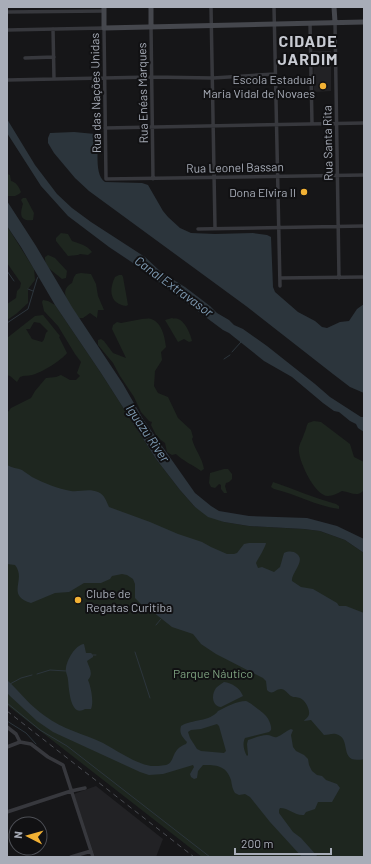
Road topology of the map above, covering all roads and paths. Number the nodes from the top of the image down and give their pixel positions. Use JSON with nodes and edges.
{"nodes":[{"id":1,"x":151,"y":7,"type":"edge"},
{"id":2,"x":211,"y":7,"type":"edge"},
{"id":3,"x":274,"y":7,"type":"edge"},
{"id":4,"x":334,"y":7,"type":"edge"},
{"id":5,"x":104,"y":9,"type":"edge"},
{"id":6,"x":7,"y":12,"type":"edge"},
{"id":7,"x":335,"y":22,"type":"junction"},
{"id":8,"x":364,"y":22,"type":"edge"},
{"id":9,"x":310,"y":23,"type":"junction"},
{"id":10,"x":274,"y":24,"type":"junction"},
{"id":11,"x":212,"y":25,"type":"junction"},
{"id":12,"x":151,"y":26,"type":"junction"},
{"id":13,"x":104,"y":28,"type":"junction"},
{"id":14,"x":53,"y":29,"type":"junction"},
{"id":15,"x":7,"y":30,"type":"edge"},
{"id":16,"x":54,"y":57,"type":"junction"},
{"id":17,"x":24,"y":58,"type":"dead end"},
{"id":18,"x":275,"y":74,"type":"junction"},
{"id":19,"x":152,"y":77,"type":"junction"},
{"id":20,"x":105,"y":78,"type":"junction"},
{"id":21,"x":213,"y":78,"type":"junction"},
{"id":22,"x":54,"y":79,"type":"junction"},
{"id":23,"x":7,"y":80,"type":"edge"},
{"id":24,"x":364,"y":123,"type":"edge"},
{"id":25,"x":312,"y":124,"type":"junction"},
{"id":26,"x":336,"y":124,"type":"junction"},
{"id":27,"x":276,"y":125,"type":"junction"},
{"id":28,"x":214,"y":126,"type":"junction"},
{"id":29,"x":152,"y":127,"type":"junction"},
{"id":30,"x":105,"y":128,"type":"junction"},
{"id":31,"x":338,"y":175,"type":"junction"},
{"id":32,"x":364,"y":175,"type":"edge"},
{"id":33,"x":277,"y":176,"type":"junction"},
{"id":34,"x":214,"y":178,"type":"junction"},
{"id":35,"x":153,"y":179,"type":"junction"},
{"id":36,"x":106,"y":180,"type":"joint"},
{"id":37,"x":338,"y":226,"type":"junction"},
{"id":38,"x":364,"y":226,"type":"edge"},
{"id":39,"x":278,"y":227,"type":"junction"},
{"id":40,"x":215,"y":228,"type":"junction"},
{"id":41,"x":198,"y":229,"type":"dead end"},
{"id":42,"x":364,"y":277,"type":"edge"},
{"id":43,"x":280,"y":278,"type":"junction"},
{"id":44,"x":339,"y":278,"type":"junction"},
{"id":45,"x":280,"y":286,"type":"dead end"},
{"id":46,"x":7,"y":727,"type":"edge"},
{"id":47,"x":20,"y":742,"type":"junction"},
{"id":48,"x":7,"y":747,"type":"edge"},
{"id":49,"x":85,"y":788,"type":"dead end"},
{"id":50,"x":71,"y":791,"type":"junction"},
{"id":51,"x":7,"y":812,"type":"edge"},
{"id":52,"x":91,"y":851,"type":"junction"},
{"id":53,"x":71,"y":857,"type":"edge"},
{"id":54,"x":93,"y":857,"type":"edge"}],
"edges":[{"from":1,"to":12,"type":"street","name":"Rua Enéas Marques"},
{"from":2,"to":11,"type":"street"},
{"from":3,"to":10,"type":"street"},
{"from":4,"to":7,"type":"street","name":"Rua Santa Rita"},
{"from":5,"to":6,"type":"street"},
{"from":5,"to":13,"type":"street","name":"Rua das Nações Unidas"},
{"from":7,"to":8,"type":"street"},
{"from":7,"to":9,"type":"street"},
{"from":7,"to":26,"type":"street","name":"Rua Santa Rita"},
{"from":9,"to":10,"type":"street"},
{"from":9,"to":25,"type":"street"},
{"from":10,"to":11,"type":"street"},
{"from":10,"to":18,"type":"street"},
{"from":11,"to":12,"type":"street"},
{"from":11,"to":21,"type":"street"},
{"from":12,"to":13,"type":"street"},
{"from":12,"to":19,"type":"street","name":"Rua Enéas Marques"},
{"from":13,"to":14,"type":"street"},
{"from":13,"to":20,"type":"street","name":"Rua das Nações Unidas"},
{"from":14,"to":15,"type":"street"},
{"from":14,"to":16,"type":"street"},
{"from":16,"to":17,"type":"street"},
{"from":16,"to":22,"type":"street"},
{"from":18,"to":21,"type":"street"},
{"from":18,"to":27,"type":"street"},
{"from":19,"to":20,"type":"street"},
{"from":19,"to":21,"type":"street"},
{"from":19,"to":29,"type":"street","name":"Rua Enéas Marques"},
{"from":20,"to":22,"type":"street"},
{"from":20,"to":30,"type":"street","name":"Rua das Nações Unidas"},
{"from":21,"to":28,"type":"street"},
{"from":22,"to":23,"type":"street"},
{"from":24,"to":26,"type":"street"},
{"from":25,"to":26,"type":"street"},
{"from":25,"to":27,"type":"street"},
{"from":26,"to":31,"type":"street","name":"Rua Santa Rita"},
{"from":27,"to":28,"type":"street"},
{"from":27,"to":33,"type":"street"},
{"from":28,"to":29,"type":"street"},
{"from":28,"to":34,"type":"street"},
{"from":29,"to":30,"type":"street"},
{"from":29,"to":35,"type":"street","name":"Rua Enéas Marques"},
{"from":30,"to":36,"type":"street","name":"Rua das Nações Unidas"},
{"from":31,"to":32,"type":"street","name":"Rua Leonel Bassan"},
{"from":31,"to":33,"type":"street","name":"Rua Leonel Bassan"},
{"from":31,"to":37,"type":"street","name":"Rua Santa Rita"},
{"from":33,"to":34,"type":"street","name":"Rua Leonel Bassan"},
{"from":33,"to":39,"type":"street"},
{"from":34,"to":35,"type":"street","name":"Rua Leonel Bassan"},
{"from":34,"to":40,"type":"street"},
{"from":35,"to":36,"type":"street","name":"Rua Leonel Bassan"},
{"from":37,"to":38,"type":"street"},
{"from":37,"to":39,"type":"street"},
{"from":37,"to":44,"type":"street","name":"Rua Santa Rita"},
{"from":39,"to":40,"type":"street"},
{"from":39,"to":43,"type":"street"},
{"from":40,"to":41,"type":"street"},
{"from":42,"to":44,"type":"street"},
{"from":43,"to":44,"type":"street"},
{"from":43,"to":45,"type":"street"},
{"from":46,"to":47,"type":"street"},
{"from":47,"to":48,"type":"street"},
{"from":47,"to":50,"type":"street"},
{"from":49,"to":50,"type":"street"},
{"from":50,"to":51,"type":"street"},
{"from":50,"to":52,"type":"street"},
{"from":52,"to":53,"type":"street"},
{"from":52,"to":54,"type":"street"}]}
